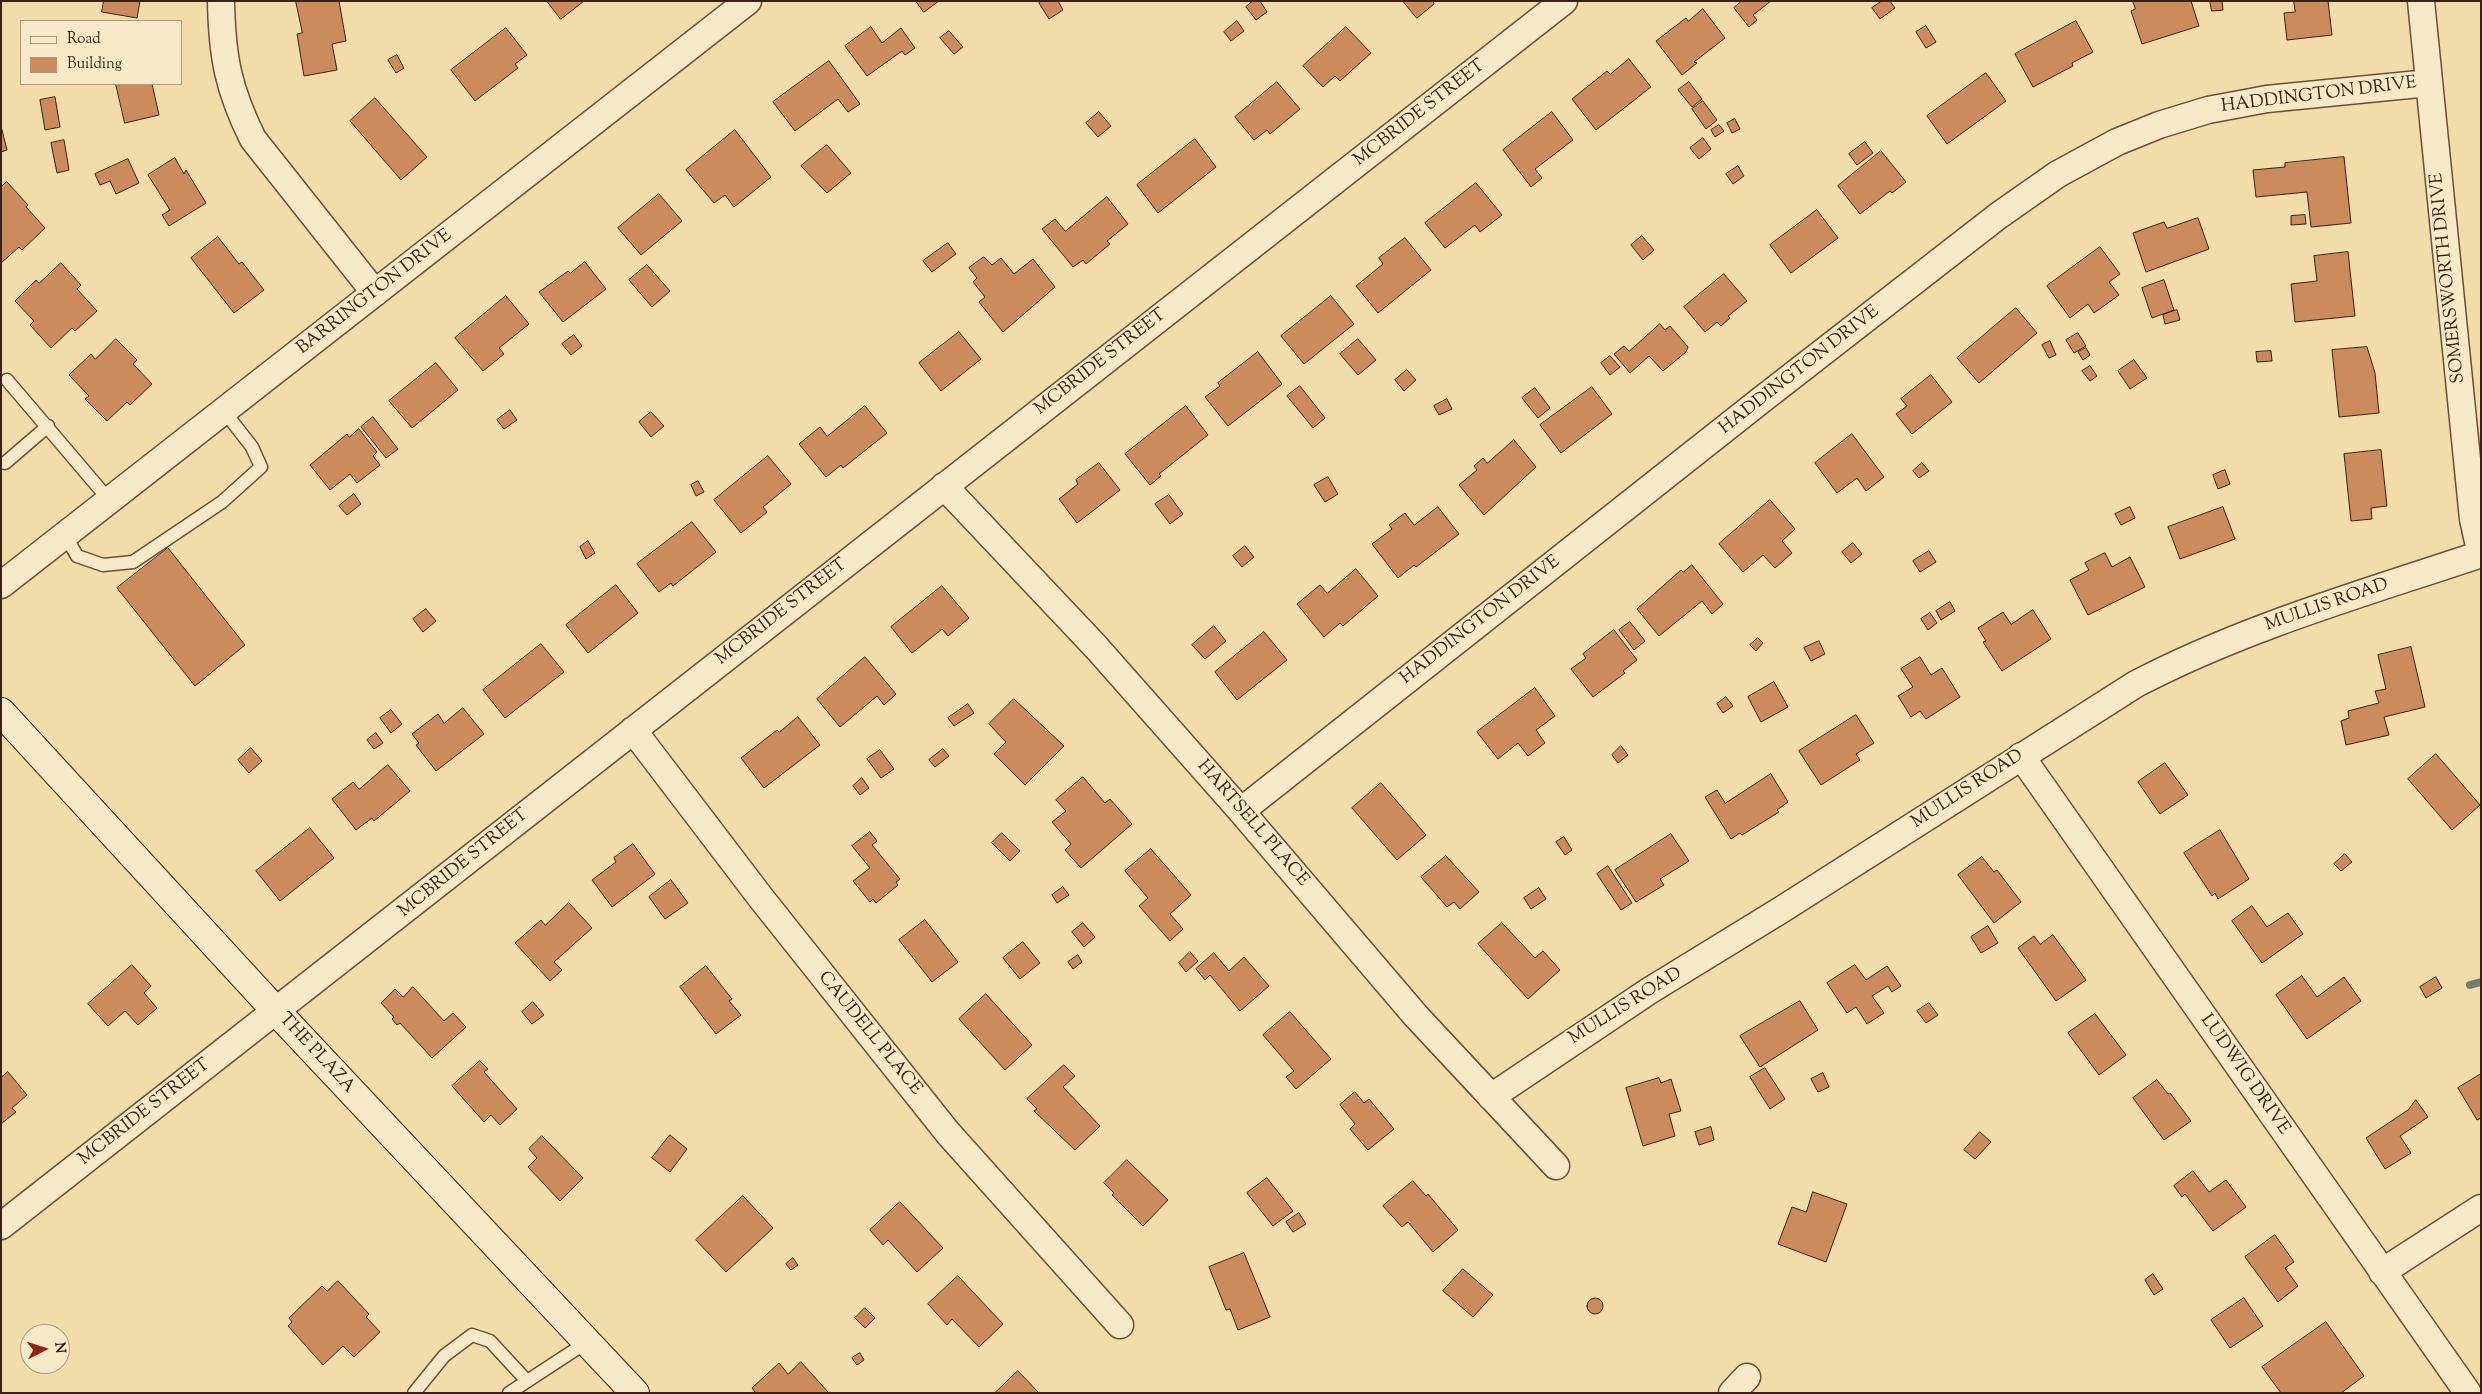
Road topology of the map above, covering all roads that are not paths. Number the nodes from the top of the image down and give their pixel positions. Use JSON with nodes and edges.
{"nodes":[{"id":1,"x":221,"y":1,"type":"edge"},
{"id":2,"x":748,"y":1,"type":"edge"},
{"id":3,"x":1564,"y":1,"type":"edge"},
{"id":4,"x":2421,"y":1,"type":"edge"},
{"id":5,"x":2429,"y":83,"type":"junction"},
{"id":6,"x":375,"y":293,"type":"junction"},
{"id":7,"x":7,"y":380,"type":"dead end"},
{"id":8,"x":2471,"y":404,"type":"edge"},
{"id":9,"x":224,"y":411,"type":"junction"},
{"id":10,"x":48,"y":426,"type":"junction"},
{"id":11,"x":5,"y":463,"type":"dead end"},
{"id":12,"x":944,"y":486,"type":"junction"},
{"id":13,"x":110,"y":501,"type":"junction"},
{"id":14,"x":66,"y":535,"type":"junction"},
{"id":15,"x":2481,"y":554,"type":"edge"},
{"id":16,"x":1,"y":585,"type":"edge"},
{"id":17,"x":1,"y":712,"type":"edge"},
{"id":18,"x":633,"y":730,"type":"junction"},
{"id":19,"x":2021,"y":756,"type":"junction"},
{"id":20,"x":1241,"y":811,"type":"junction"},
{"id":21,"x":276,"y":1011,"type":"junction"},
{"id":22,"x":1491,"y":1097,"type":"junction"},
{"id":23,"x":1556,"y":1166,"type":"dead end"},
{"id":24,"x":2481,"y":1208,"type":"edge"},
{"id":25,"x":1,"y":1226,"type":"edge"},
{"id":26,"x":2382,"y":1272,"type":"junction"},
{"id":27,"x":1120,"y":1325,"type":"dead end"},
{"id":28,"x":587,"y":1342,"type":"junction"},
{"id":29,"x":528,"y":1381,"type":"junction"},
{"id":30,"x":414,"y":1393,"type":"edge"},
{"id":31,"x":509,"y":1393,"type":"edge"},
{"id":32,"x":635,"y":1393,"type":"edge"},
{"id":33,"x":2468,"y":1393,"type":"edge"}],
"edges":[{"from":1,"to":6,"type":"street"},
{"from":2,"to":6,"type":"street","name":"BARRINGTON DRIVE"},
{"from":3,"to":12,"type":"street","name":"MCBRIDE STREET"},
{"from":4,"to":5,"type":"street","name":"SOMERSWORTH DRIVE"},
{"from":5,"to":8,"type":"street","name":"SOMERSWORTH DRIVE"},
{"from":5,"to":20,"type":"street","name":"HADDINGTON DRIVE"},
{"from":6,"to":9,"type":"street","name":"BARRINGTON DRIVE"},
{"from":7,"to":10,"type":"lane"},
{"from":8,"to":15,"type":"street","name":"SOMERSWORTH DRIVE"},
{"from":9,"to":13,"type":"street","name":"BARRINGTON DRIVE"},
{"from":9,"to":14,"type":"lane"},
{"from":10,"to":11,"type":"lane"},
{"from":10,"to":13,"type":"lane"},
{"from":12,"to":18,"type":"street","name":"MCBRIDE STREET"},
{"from":12,"to":20,"type":"street","name":"HARTSELL PLACE"},
{"from":13,"to":14,"type":"street","name":"BARRINGTON DRIVE"},
{"from":14,"to":16,"type":"street","name":"BARRINGTON DRIVE"},
{"from":15,"to":19,"type":"street","name":"MULLIS ROAD"},
{"from":17,"to":21,"type":"main road","name":"THE PLAZA"},
{"from":18,"to":21,"type":"street","name":"MCBRIDE STREET"},
{"from":18,"to":27,"type":"street","name":"CAUDELL PLACE"},
{"from":19,"to":22,"type":"street","name":"MULLIS ROAD"},
{"from":19,"to":26,"type":"street","name":"LUDWIG DRIVE"},
{"from":20,"to":22,"type":"street","name":"HARTSELL PLACE"},
{"from":21,"to":25,"type":"street","name":"MCBRIDE STREET"},
{"from":21,"to":28,"type":"main road","name":"THE PLAZA"},
{"from":22,"to":23,"type":"street","name":"HARTSELL PLACE"},
{"from":24,"to":26,"type":"street"},
{"from":26,"to":33,"type":"street","name":"LUDWIG DRIVE"},
{"from":28,"to":29,"type":"lane"},
{"from":28,"to":32,"type":"main road","name":"THE PLAZA"},
{"from":29,"to":30,"type":"lane"},
{"from":29,"to":31,"type":"lane"}]}
